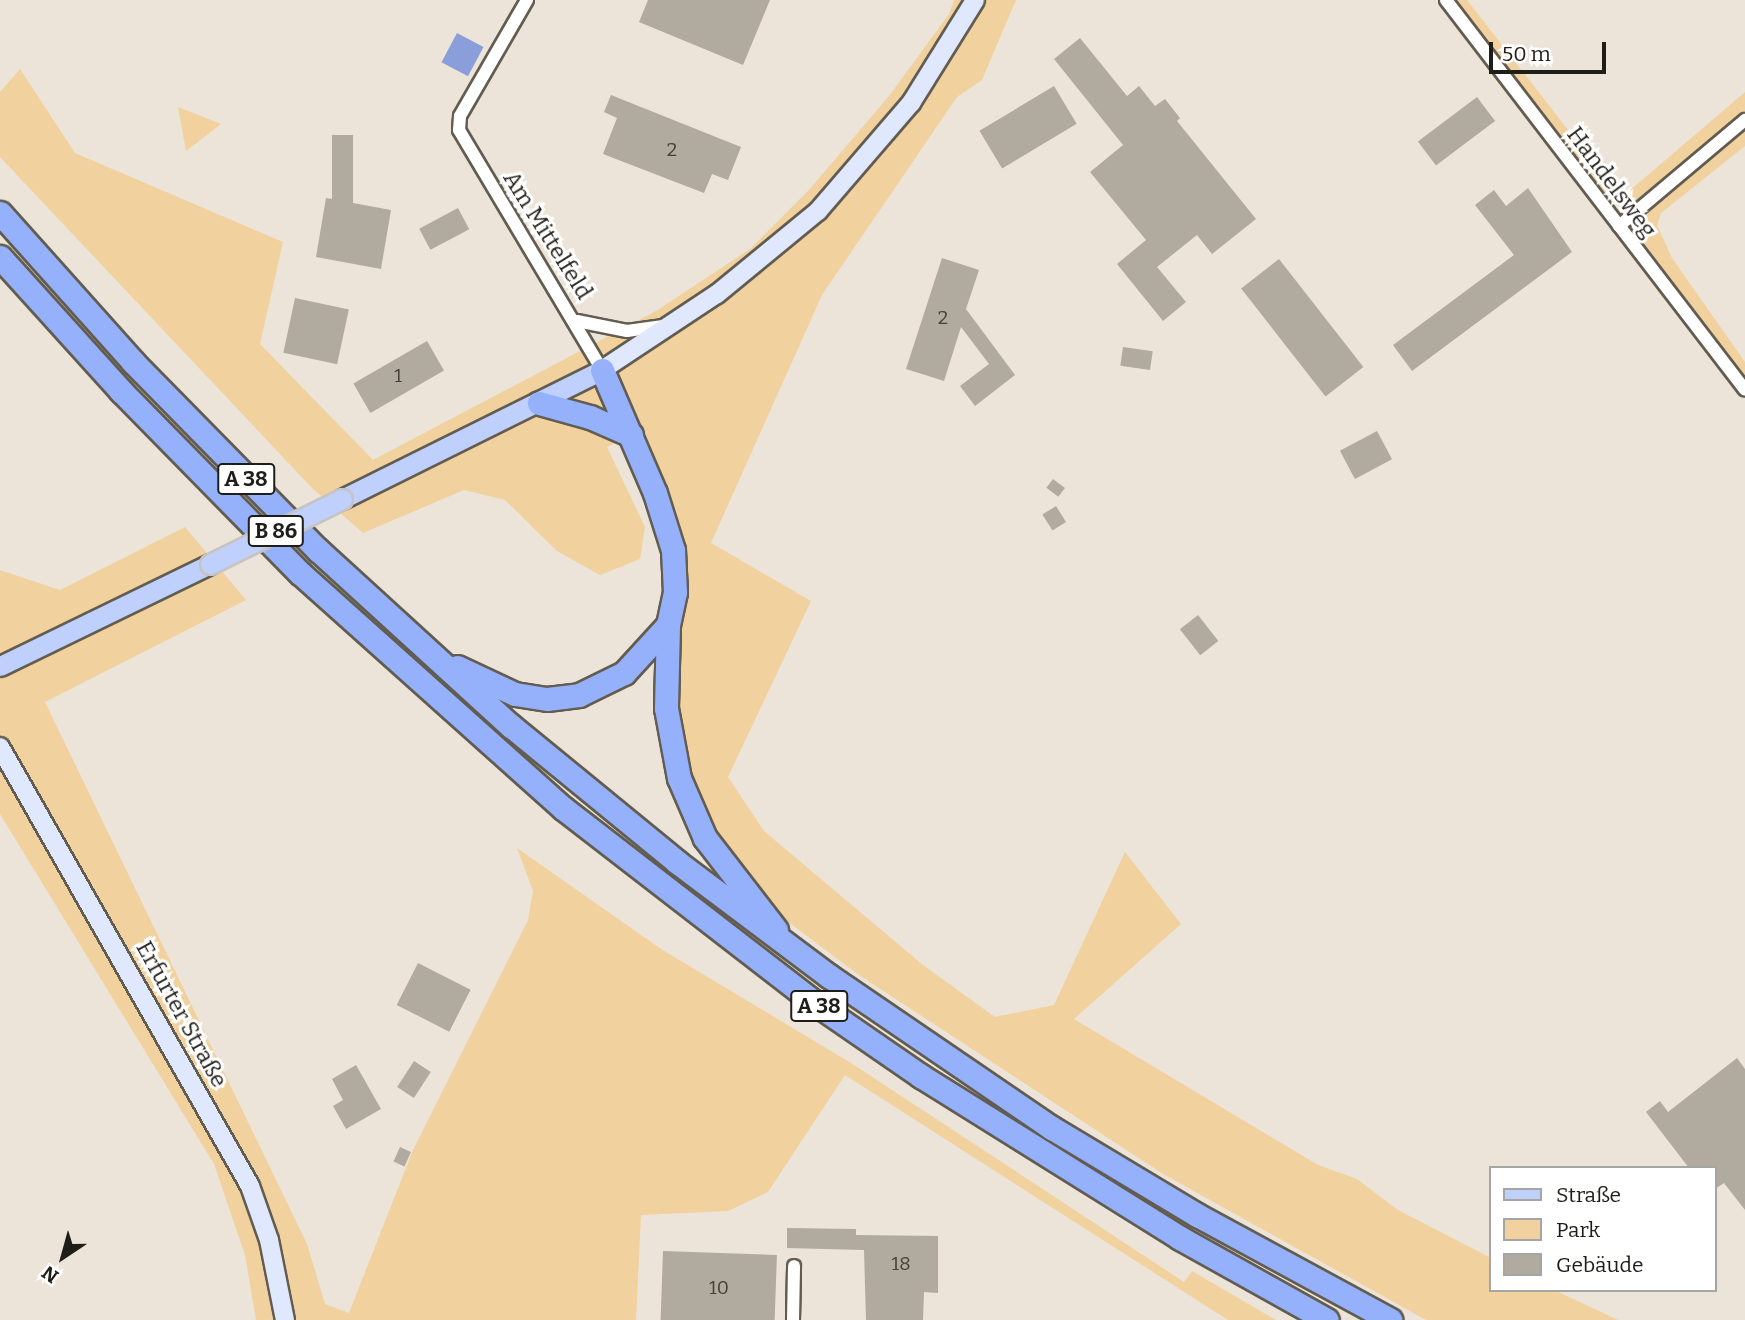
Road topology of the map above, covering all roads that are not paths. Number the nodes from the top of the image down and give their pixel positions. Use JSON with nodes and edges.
{"nodes":[{"id":1,"x":527,"y":0,"type":"edge"},
{"id":2,"x":975,"y":0,"type":"edge"},
{"id":3,"x":1446,"y":0,"type":"edge"},
{"id":4,"x":1745,"y":120,"type":"edge"},
{"id":5,"x":0,"y":213,"type":"edge"},
{"id":6,"x":1619,"y":226,"type":"junction"},
{"id":7,"x":0,"y":257,"type":"edge"},
{"id":8,"x":0,"y":278,"type":"edge"},
{"id":9,"x":34,"y":297,"type":"junction"},
{"id":10,"x":577,"y":321,"type":"junction"},
{"id":11,"x":673,"y":326,"type":"junction"},
{"id":12,"x":603,"y":370,"type":"junction"},
{"id":13,"x":1745,"y":390,"type":"edge"},
{"id":14,"x":539,"y":403,"type":"junction"},
{"id":15,"x":631,"y":435,"type":"junction"},
{"id":16,"x":668,"y":625,"type":"junction"},
{"id":17,"x":432,"y":657,"type":"junction"},
{"id":18,"x":0,"y":666,"type":"edge"},
{"id":19,"x":0,"y":747,"type":"edge"},
{"id":20,"x":785,"y":944,"type":"junction"},
{"id":21,"x":794,"y":1266,"type":"dead end"},
{"id":22,"x":285,"y":1320,"type":"edge"},
{"id":23,"x":793,"y":1320,"type":"edge"},
{"id":24,"x":1327,"y":1320,"type":"edge"},
{"id":25,"x":1390,"y":1320,"type":"edge"}],
"edges":[{"from":1,"to":10,"type":"street","name":"Am Mittelfeld"},
{"from":2,"to":11,"type":"main road"},
{"from":3,"to":6,"type":"street","name":"Handelsweg"},
{"from":4,"to":6,"type":"street"},
{"from":5,"to":17,"type":"highway","number":"A 38"},
{"from":6,"to":13,"type":"street","name":"Handelsweg"},
{"from":7,"to":9,"type":"highway","number":"A 38"},
{"from":8,"to":9,"type":"highway"},
{"from":9,"to":24,"type":"highway","number":"A 38"},
{"from":10,"to":11,"type":"street"},
{"from":10,"to":12,"type":"street","name":"Am Mittelfeld"},
{"from":11,"to":12,"type":"main road"},
{"from":12,"to":14,"type":"main road","number":"B 86"},
{"from":12,"to":15,"type":"highway"},
{"from":14,"to":15,"type":"highway"},
{"from":14,"to":18,"type":"main road","number":"B 86","bridge":true},
{"from":15,"to":16,"type":"highway"},
{"from":16,"to":17,"type":"highway"},
{"from":16,"to":20,"type":"highway"},
{"from":17,"to":20,"type":"highway","number":"A 38"},
{"from":19,"to":22,"type":"main road","name":"Erfurter Straße"},
{"from":20,"to":25,"type":"highway","number":"A 38"},
{"from":21,"to":23,"type":"street"}]}
